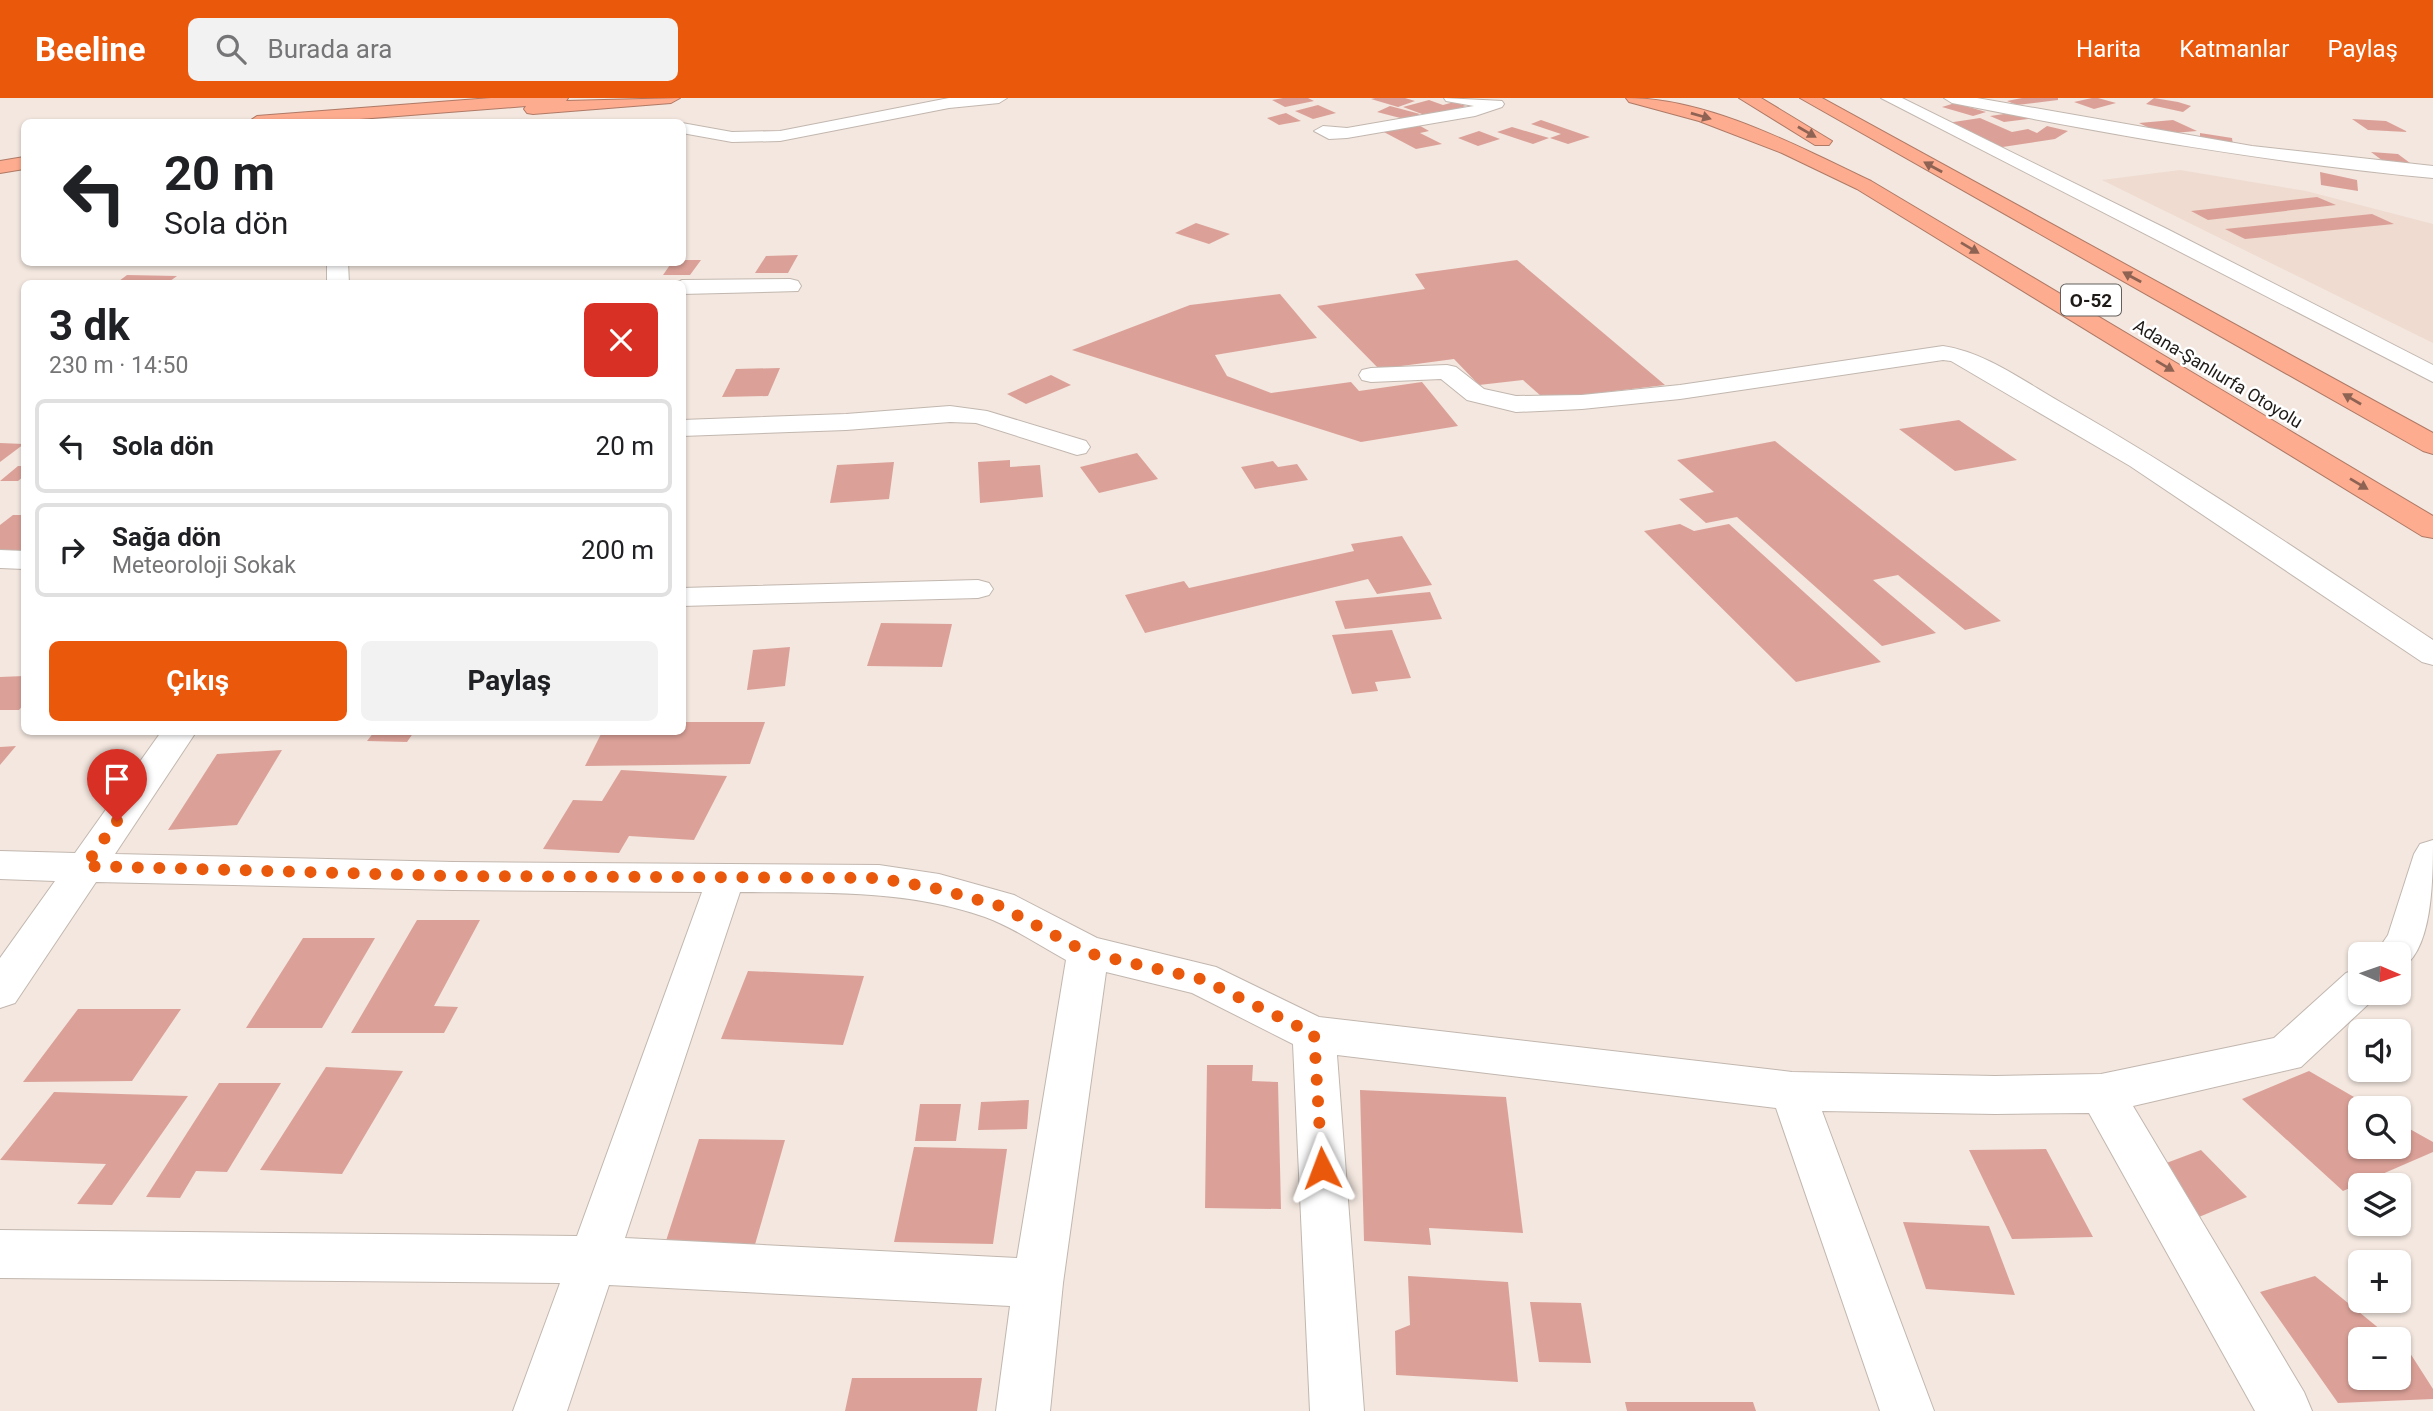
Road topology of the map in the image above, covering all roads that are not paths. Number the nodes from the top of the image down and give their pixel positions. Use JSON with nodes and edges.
{"nodes":[{"id":1,"x":559,"y":98,"type":"edge"},
{"id":2,"x":671,"y":98,"type":"edge"},
{"id":3,"x":999,"y":98,"type":"edge"},
{"id":4,"x":1452,"y":98,"type":"edge"},
{"id":5,"x":1635,"y":98,"type":"edge"},
{"id":6,"x":1748,"y":98,"type":"edge"},
{"id":7,"x":1809,"y":98,"type":"edge"},
{"id":8,"x":1889,"y":98,"type":"edge"},
{"id":9,"x":1952,"y":98,"type":"edge"},
{"id":10,"x":295,"y":119,"type":"edge"},
{"id":11,"x":420,"y":119,"type":"edge"},
{"id":12,"x":686,"y":129,"type":"edge"},
{"id":13,"x":1323,"y":131,"type":"dead end"},
{"id":14,"x":21,"y":149,"type":"edge"},
{"id":15,"x":0,"y":152,"type":"edge"},
{"id":16,"x":21,"y":164,"type":"edge"},
{"id":17,"x":0,"y":167,"type":"edge"},
{"id":18,"x":2433,"y":172,"type":"edge"},
{"id":19,"x":790,"y":286,"type":"dead end"},
{"id":20,"x":686,"y":287,"type":"edge"},
{"id":21,"x":1371,"y":375,"type":"dead end"},
{"id":22,"x":2433,"y":375,"type":"edge"},
{"id":23,"x":686,"y":428,"type":"edge"},
{"id":24,"x":2433,"y":445,"type":"edge"},
{"id":25,"x":1077,"y":447,"type":"dead end"},
{"id":26,"x":2433,"y":503,"type":"edge"},
{"id":27,"x":2433,"y":529,"type":"edge"},
{"id":28,"x":0,"y":559,"type":"edge"},
{"id":29,"x":21,"y":560,"type":"edge"},
{"id":30,"x":978,"y":589,"type":"dead end"},
{"id":31,"x":686,"y":597,"type":"edge"},
{"id":32,"x":2433,"y":654,"type":"edge"},
{"id":33,"x":177,"y":735,"type":"edge"},
{"id":34,"x":2433,"y":854,"type":"edge"},
{"id":35,"x":0,"y":866,"type":"edge"},
{"id":36,"x":85,"y":866,"type":"junction"},
{"id":37,"x":726,"y":877,"type":"junction"},
{"id":38,"x":2406,"y":942,"type":"edge"},
{"id":39,"x":1088,"y":953,"type":"junction"},
{"id":40,"x":0,"y":991,"type":"edge"},
{"id":41,"x":2348,"y":997,"type":"edge"},
{"id":42,"x":1314,"y":1034,"type":"junction"},
{"id":43,"x":1792,"y":1091,"type":"junction"},
{"id":44,"x":2101,"y":1093,"type":"junction"},
{"id":45,"x":0,"y":1254,"type":"edge"},
{"id":46,"x":593,"y":1260,"type":"junction"},
{"id":47,"x":1038,"y":1283,"type":"junction"},
{"id":48,"x":540,"y":1411,"type":"edge"},
{"id":49,"x":1023,"y":1411,"type":"edge"},
{"id":50,"x":1337,"y":1411,"type":"edge"},
{"id":51,"x":1907,"y":1411,"type":"edge"},
{"id":52,"x":2284,"y":1411,"type":"edge"}],
"edges":[{"from":1,"to":10,"type":"highway"},
{"from":2,"to":11,"type":"highway"},
{"from":3,"to":12,"type":"street"},
{"from":4,"to":13,"type":"street"},
{"from":5,"to":27,"type":"highway","one_way":true},
{"from":6,"to":26,"type":"highway","name":"Adana-Şanlıurfa Otoyolu","number":"O-52","one_way":true},
{"from":24,"to":7,"type":"highway","name":"Adana-Şanlıurfa Otoyolu","number":"O-52","one_way":true},
{"from":8,"to":22,"type":"street"},
{"from":9,"to":18,"type":"street"},
{"from":14,"to":15,"type":"highway"},
{"from":16,"to":17,"type":"highway"},
{"from":19,"to":20,"type":"street"},
{"from":21,"to":32,"type":"street"},
{"from":23,"to":25,"type":"street"},
{"from":28,"to":29,"type":"street"},
{"from":30,"to":31,"type":"street"},
{"from":33,"to":36,"type":"street"},
{"from":34,"to":38,"type":"street"},
{"from":35,"to":36,"type":"street"},
{"from":36,"to":37,"type":"street"},
{"from":36,"to":40,"type":"street"},
{"from":37,"to":39,"type":"street"},
{"from":37,"to":46,"type":"street"},
{"from":39,"to":42,"type":"street"},
{"from":39,"to":47,"type":"street"},
{"from":41,"to":44,"type":"street"},
{"from":42,"to":43,"type":"street"},
{"from":42,"to":50,"type":"street"},
{"from":43,"to":44,"type":"street"},
{"from":43,"to":51,"type":"street"},
{"from":44,"to":52,"type":"street"},
{"from":45,"to":46,"type":"street"},
{"from":46,"to":47,"type":"street"},
{"from":46,"to":48,"type":"street"},
{"from":47,"to":49,"type":"street"}]}
